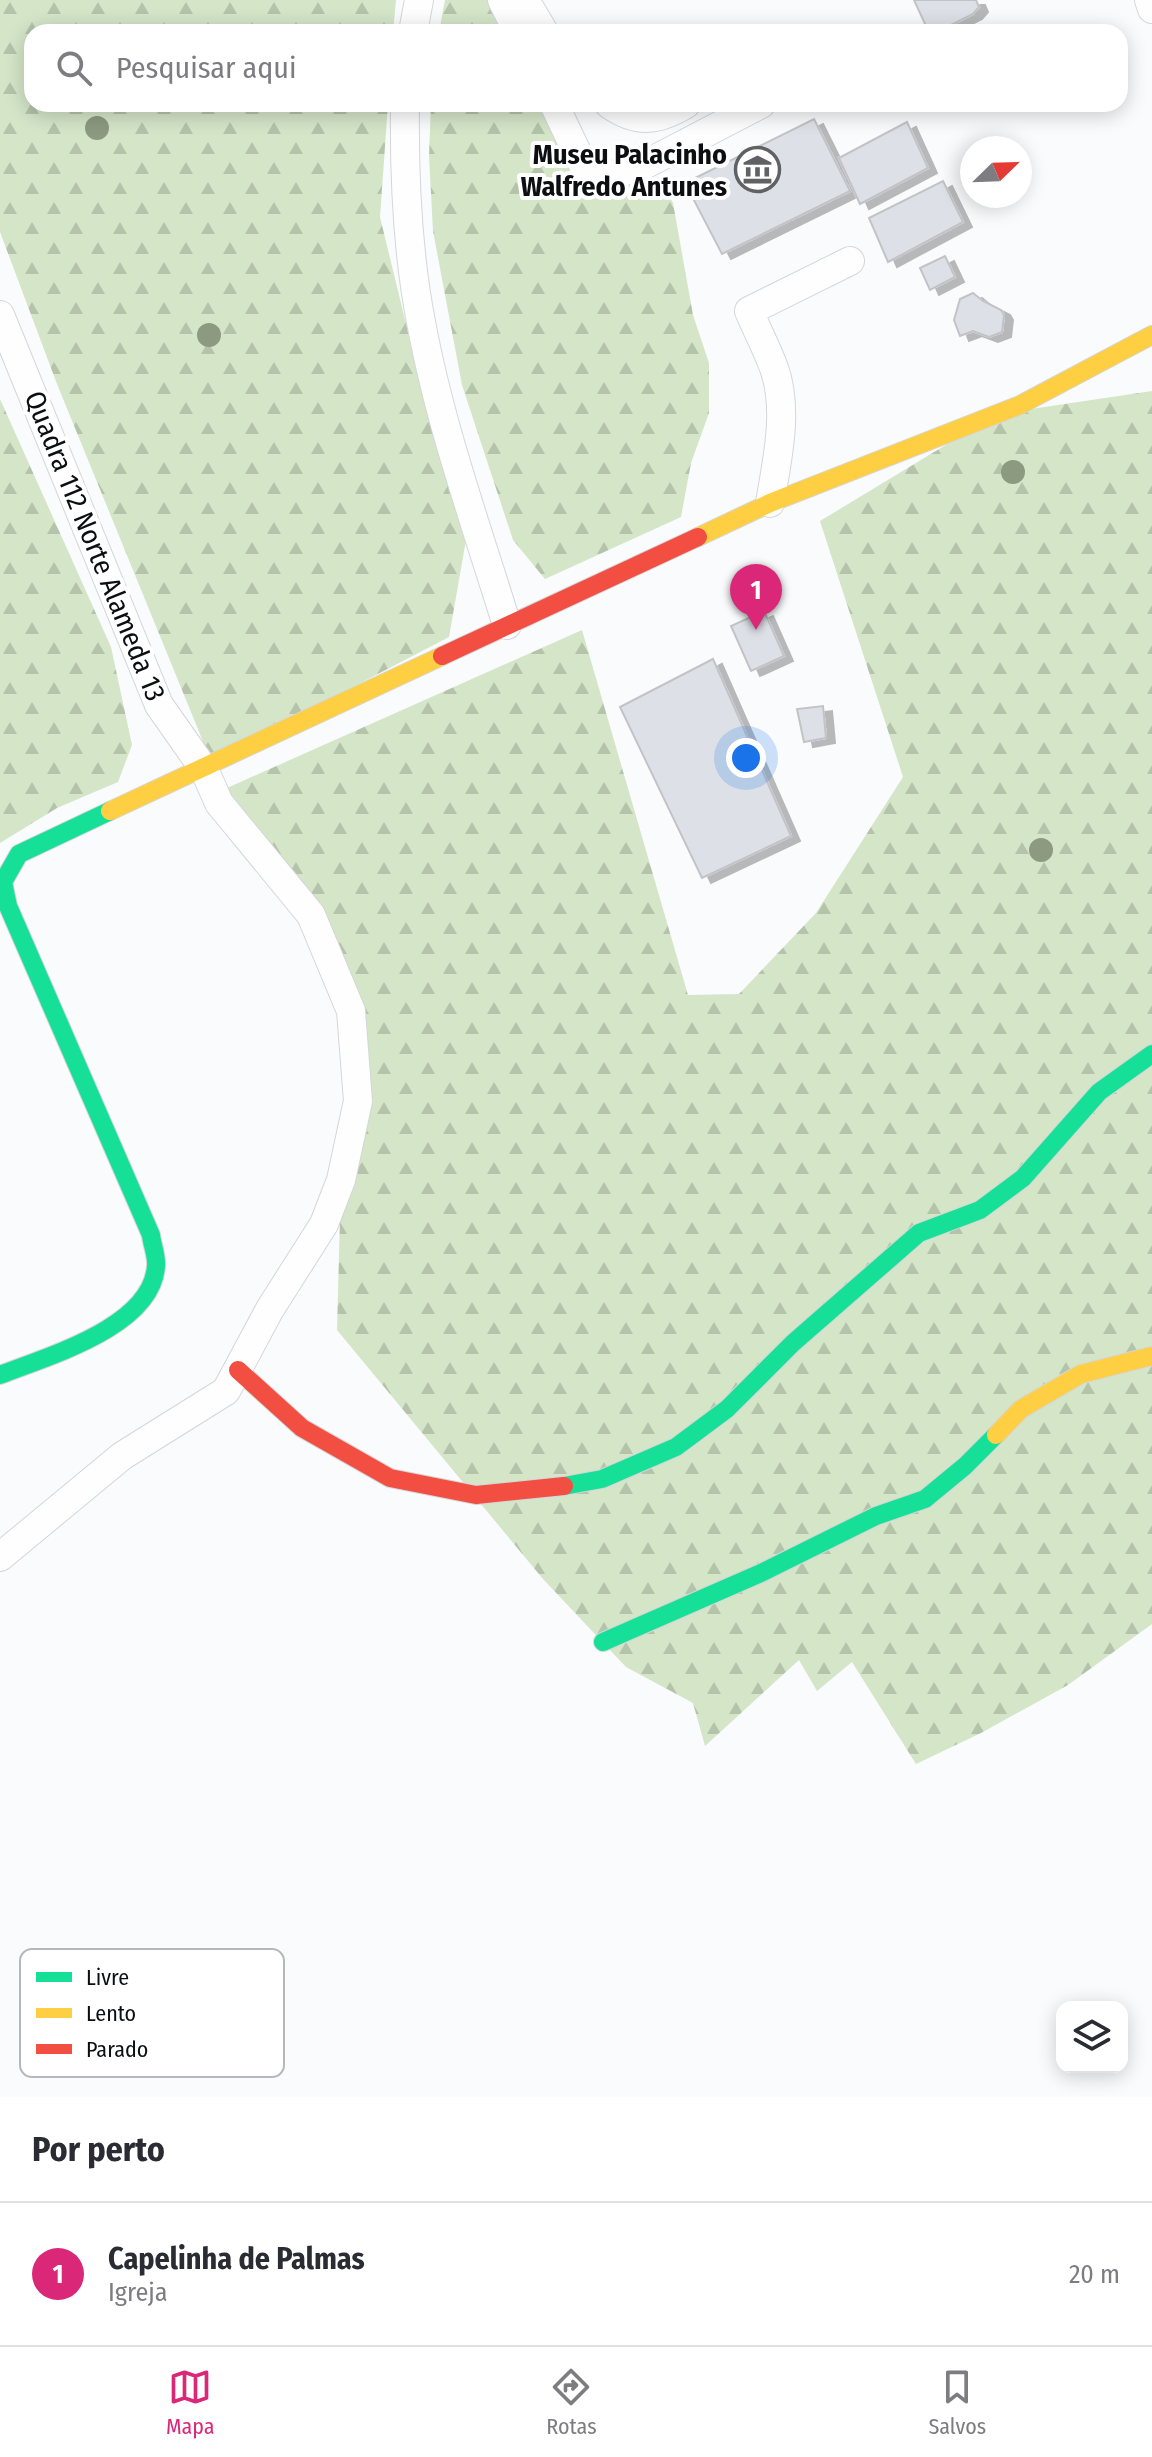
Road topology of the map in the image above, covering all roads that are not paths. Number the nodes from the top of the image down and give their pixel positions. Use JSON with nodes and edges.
{"nodes":[{"id":1,"x":419,"y":0,"type":"edge"},
{"id":2,"x":502,"y":0,"type":"edge"},
{"id":3,"x":525,"y":0,"type":"edge"},
{"id":4,"x":1149,"y":0,"type":"edge"},
{"id":5,"x":1152,"y":9,"type":"edge"},
{"id":6,"x":414,"y":24,"type":"edge"},
{"id":7,"x":514,"y":24,"type":"edge"},
{"id":8,"x":539,"y":24,"type":"edge"},
{"id":9,"x":405,"y":112,"type":"edge"},
{"id":10,"x":558,"y":112,"type":"edge"},
{"id":11,"x":625,"y":112,"type":"edge"},
{"id":12,"x":667,"y":112,"type":"edge"},
{"id":13,"x":746,"y":112,"type":"edge"},
{"id":14,"x":850,"y":261,"type":"dead end"},
{"id":15,"x":0,"y":315,"type":"edge"},
{"id":16,"x":1152,"y":335,"type":"edge"},
{"id":17,"x":770,"y":503,"type":"junction"},
{"id":18,"x":507,"y":625,"type":"junction"},
{"id":19,"x":204,"y":769,"type":"junction"},
{"id":20,"x":10,"y":859,"type":"edge"},
{"id":21,"x":9,"y":930,"type":"edge"},
{"id":22,"x":1152,"y":1054,"type":"edge"},
{"id":23,"x":1152,"y":1356,"type":"edge"},
{"id":24,"x":238,"y":1370,"type":"junction"},
{"id":25,"x":0,"y":1375,"type":"edge"},
{"id":26,"x":0,"y":1557,"type":"edge"},
{"id":27,"x":603,"y":1642,"type":"dead end"}],
"edges":[{"from":1,"to":6,"type":"street"},
{"from":2,"to":7,"type":"street"},
{"from":3,"to":8,"type":"street"},
{"from":4,"to":5,"type":"street"},
{"from":9,"to":18,"type":"street"},
{"from":10,"to":13,"type":"street"},
{"from":11,"to":12,"type":"street"},
{"from":14,"to":17,"type":"street"},
{"from":15,"to":19,"type":"street","name":"Quadra 112 Norte Alameda 13"},
{"from":16,"to":17,"type":"street"},
{"from":17,"to":18,"type":"street"},
{"from":18,"to":19,"type":"street"},
{"from":19,"to":20,"type":"street"},
{"from":19,"to":24,"type":"street","name":"Quadra 112 Norte Alameda 13"},
{"from":20,"to":21,"type":"street"},
{"from":21,"to":25,"type":"street"},
{"from":22,"to":24,"type":"street"},
{"from":23,"to":27,"type":"street"},
{"from":24,"to":26,"type":"street","name":"Quadra 112 Norte Alameda 13"}]}
